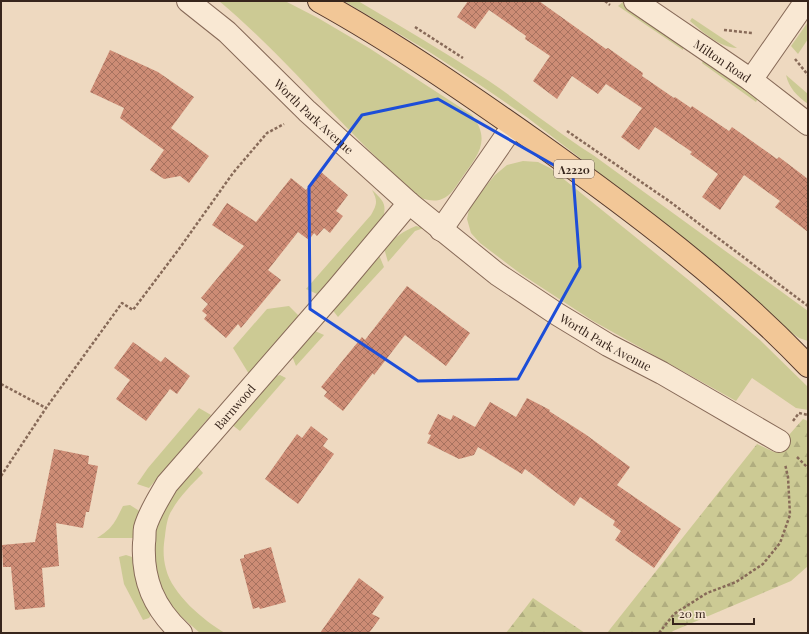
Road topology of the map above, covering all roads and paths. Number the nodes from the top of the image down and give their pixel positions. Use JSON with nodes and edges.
{"nodes":[{"id":1,"x":188,"y":1,"type":"edge"},
{"id":2,"x":319,"y":1,"type":"edge"},
{"id":3,"x":635,"y":1,"type":"edge"},
{"id":4,"x":806,"y":1,"type":"edge"},
{"id":5,"x":719,"y":29,"type":"dead end"},
{"id":6,"x":776,"y":44,"type":"junction"},
{"id":7,"x":808,"y":75,"type":"edge"},
{"id":8,"x":751,"y":80,"type":"junction"},
{"id":9,"x":307,"y":111,"type":"junction"},
{"id":10,"x":808,"y":124,"type":"edge"},
{"id":11,"x":513,"y":126,"type":"junction"},
{"id":12,"x":409,"y":203,"type":"junction"},
{"id":13,"x":441,"y":230,"type":"junction"},
{"id":14,"x":808,"y":366,"type":"edge"},
{"id":15,"x":1,"y":384,"type":"edge"},
{"id":16,"x":46,"y":408,"type":"junction"},
{"id":17,"x":779,"y":441,"type":"joint"},
{"id":18,"x":1,"y":476,"type":"edge"},
{"id":19,"x":181,"y":633,"type":"edge"},
{"id":20,"x":659,"y":633,"type":"edge"}],
"edges":[{"from":1,"to":9,"type":"street","name":"Worth Park Avenue"},
{"from":2,"to":11,"type":"main road","number":"A2220"},
{"from":3,"to":8,"type":"street","name":"Milton Road"},
{"from":4,"to":6,"type":"street"},
{"from":5,"to":6,"type":"path"},
{"from":6,"to":7,"type":"path"},
{"from":6,"to":8,"type":"street"},
{"from":8,"to":10,"type":"street","name":"Milton Road"},
{"from":9,"to":12,"type":"street","name":"Worth Park Avenue"},
{"from":9,"to":16,"type":"path"},
{"from":11,"to":13,"type":"street"},
{"from":11,"to":14,"type":"main road","number":"A2220"},
{"from":12,"to":13,"type":"street","name":"Worth Park Avenue"},
{"from":12,"to":19,"type":"street","name":"Barnwood"},
{"from":13,"to":17,"type":"street","name":"Worth Park Avenue"},
{"from":15,"to":16,"type":"path"},
{"from":16,"to":18,"type":"path"},
{"from":17,"to":20,"type":"path"}]}
